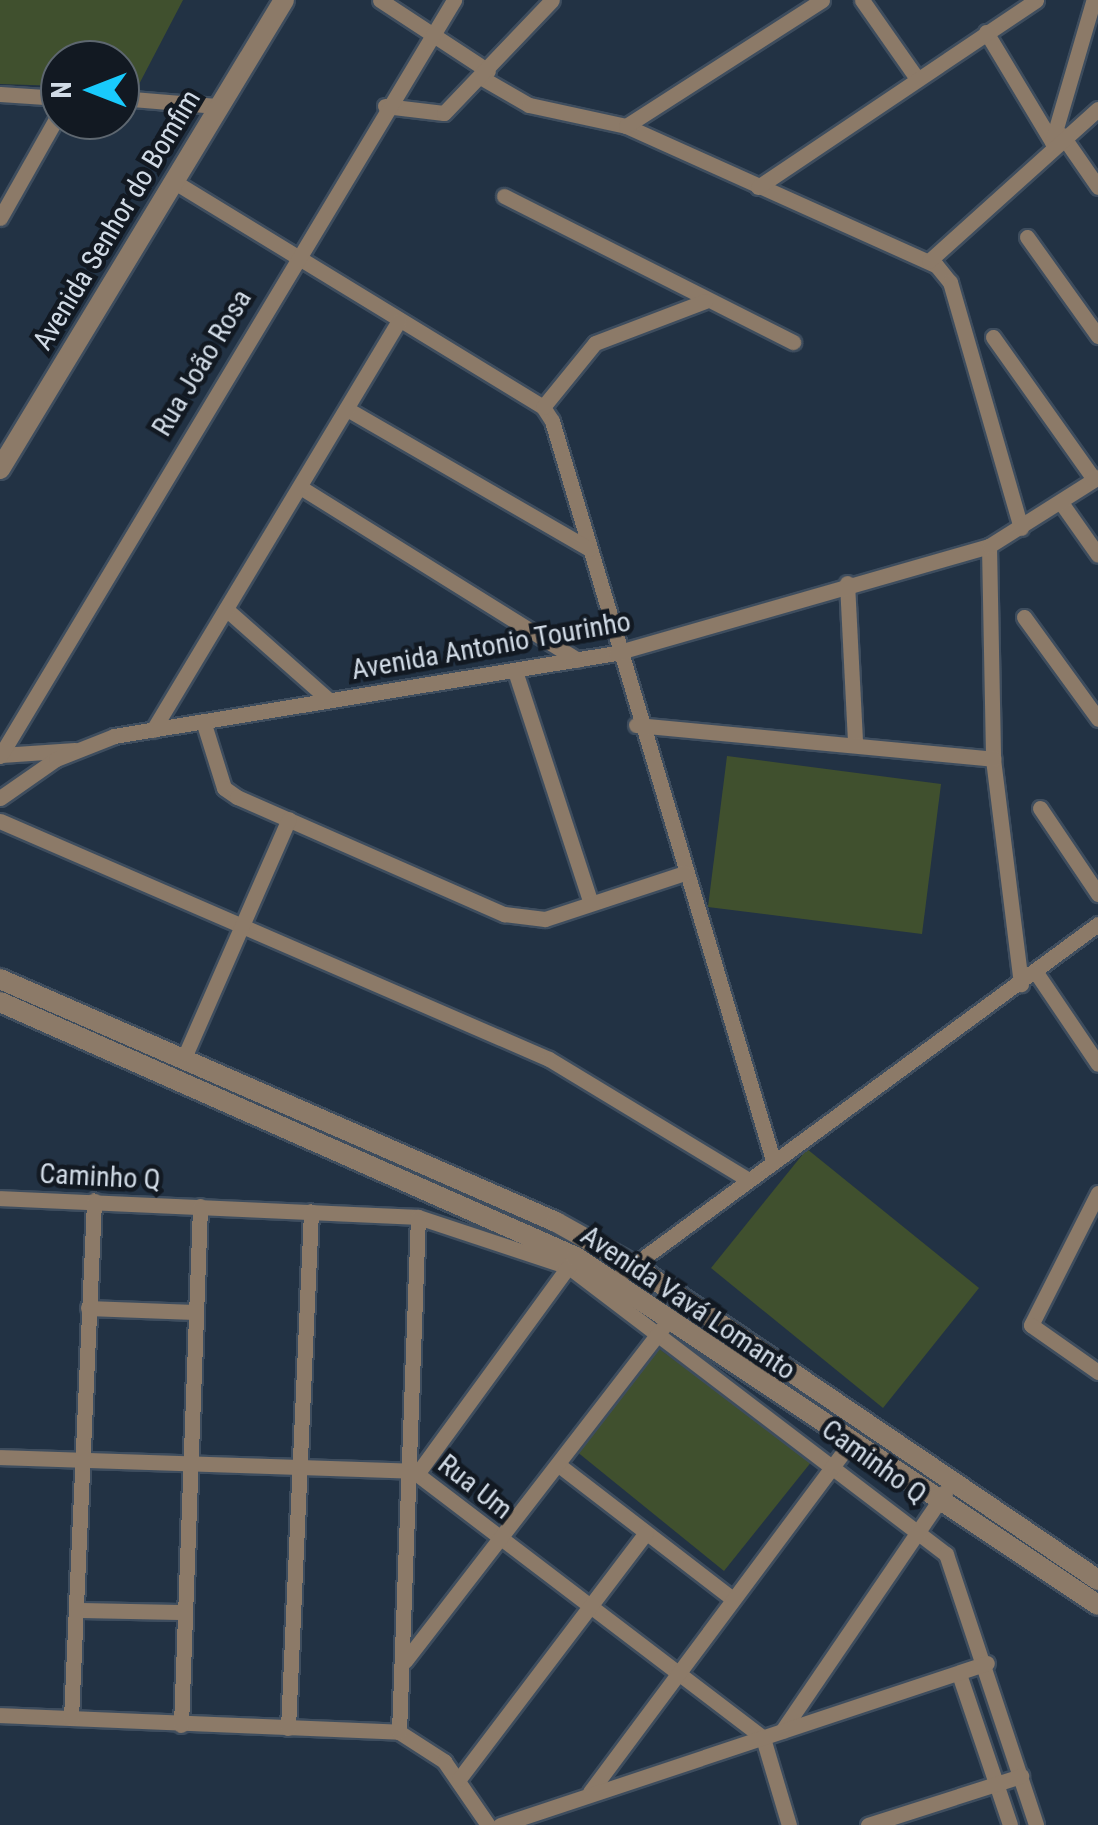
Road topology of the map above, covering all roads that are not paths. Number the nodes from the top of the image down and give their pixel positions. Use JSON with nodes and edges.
{"nodes":[{"id":1,"x":284,"y":0,"type":"edge"},
{"id":2,"x":380,"y":0,"type":"edge"},
{"id":3,"x":454,"y":0,"type":"edge"},
{"id":4,"x":552,"y":0,"type":"edge"},
{"id":5,"x":822,"y":0,"type":"edge"},
{"id":6,"x":862,"y":0,"type":"edge"},
{"id":7,"x":1036,"y":0,"type":"edge"},
{"id":8,"x":1094,"y":4,"type":"edge"},
{"id":9,"x":986,"y":32,"type":"junction"},
{"id":10,"x":432,"y":36,"type":"junction"},
{"id":11,"x":485,"y":75,"type":"junction"},
{"id":12,"x":916,"y":77,"type":"junction"},
{"id":13,"x":0,"y":94,"type":"edge"},
{"id":14,"x":40,"y":97,"type":"edge"},
{"id":15,"x":140,"y":100,"type":"edge"},
{"id":16,"x":217,"y":106,"type":"junction"},
{"id":17,"x":386,"y":106,"type":"junction"},
{"id":18,"x":1098,"y":109,"type":"edge"},
{"id":19,"x":626,"y":126,"type":"junction"},
{"id":20,"x":1057,"y":139,"type":"junction"},
{"id":21,"x":44,"y":140,"type":"edge"},
{"id":22,"x":173,"y":181,"type":"junction"},
{"id":23,"x":1098,"y":187,"type":"edge"},
{"id":24,"x":758,"y":188,"type":"junction"},
{"id":25,"x":504,"y":196,"type":"dead end"},
{"id":26,"x":0,"y":218,"type":"edge"},
{"id":27,"x":1027,"y":237,"type":"dead end"},
{"id":28,"x":296,"y":253,"type":"junction"},
{"id":29,"x":929,"y":261,"type":"junction"},
{"id":30,"x":705,"y":301,"type":"junction"},
{"id":31,"x":400,"y":321,"type":"junction"},
{"id":32,"x":1098,"y":336,"type":"edge"},
{"id":33,"x":993,"y":337,"type":"dead end"},
{"id":34,"x":792,"y":342,"type":"dead end"},
{"id":35,"x":543,"y":407,"type":"junction"},
{"id":36,"x":348,"y":409,"type":"junction"},
{"id":37,"x":0,"y":469,"type":"edge"},
{"id":38,"x":1096,"y":478,"type":"edge"},
{"id":39,"x":300,"y":487,"type":"junction"},
{"id":40,"x":1062,"y":504,"type":"junction"},
{"id":41,"x":1021,"y":528,"type":"junction"},
{"id":42,"x":989,"y":546,"type":"junction"},
{"id":43,"x":589,"y":549,"type":"junction"},
{"id":44,"x":1098,"y":555,"type":"edge"},
{"id":45,"x":848,"y":583,"type":"junction"},
{"id":46,"x":226,"y":608,"type":"junction"},
{"id":47,"x":1024,"y":616,"type":"dead end"},
{"id":48,"x":616,"y":653,"type":"junction"},
{"id":49,"x":578,"y":660,"type":"junction"},
{"id":50,"x":515,"y":671,"type":"junction"},
{"id":51,"x":329,"y":700,"type":"junction"},
{"id":52,"x":1098,"y":719,"type":"edge"},
{"id":53,"x":204,"y":724,"type":"junction"},
{"id":54,"x":636,"y":725,"type":"junction"},
{"id":55,"x":153,"y":730,"type":"junction"},
{"id":56,"x":855,"y":742,"type":"junction"},
{"id":57,"x":75,"y":750,"type":"junction"},
{"id":58,"x":0,"y":755,"type":"edge"},
{"id":59,"x":994,"y":759,"type":"junction"},
{"id":60,"x":0,"y":798,"type":"edge"},
{"id":61,"x":1040,"y":808,"type":"dead end"},
{"id":62,"x":289,"y":820,"type":"junction"},
{"id":63,"x":0,"y":822,"type":"edge"},
{"id":64,"x":686,"y":872,"type":"junction"},
{"id":65,"x":1098,"y":894,"type":"edge"},
{"id":66,"x":591,"y":903,"type":"junction"},
{"id":67,"x":1098,"y":924,"type":"edge"},
{"id":68,"x":240,"y":928,"type":"junction"},
{"id":69,"x":1035,"y":971,"type":"junction"},
{"id":70,"x":0,"y":978,"type":"edge"},
{"id":71,"x":1021,"y":984,"type":"junction"},
{"id":72,"x":0,"y":1002,"type":"edge"},
{"id":73,"x":183,"y":1060,"type":"junction"},
{"id":74,"x":1098,"y":1064,"type":"edge"},
{"id":75,"x":773,"y":1160,"type":"junction"},
{"id":76,"x":747,"y":1179,"type":"junction"},
{"id":77,"x":1098,"y":1194,"type":"edge"},
{"id":78,"x":0,"y":1198,"type":"edge"},
{"id":79,"x":94,"y":1201,"type":"junction"},
{"id":80,"x":200,"y":1206,"type":"junction"},
{"id":81,"x":311,"y":1212,"type":"junction"},
{"id":82,"x":418,"y":1217,"type":"junction"},
{"id":83,"x":572,"y":1262,"type":"junction"},
{"id":84,"x":634,"y":1265,"type":"junction"},
{"id":85,"x":612,"y":1280,"type":"junction"},
{"id":86,"x":88,"y":1308,"type":"junction"},
{"id":87,"x":194,"y":1312,"type":"junction"},
{"id":88,"x":663,"y":1326,"type":"junction"},
{"id":89,"x":1098,"y":1372,"type":"edge"},
{"id":90,"x":848,"y":1444,"type":"junction"},
{"id":91,"x":0,"y":1456,"type":"edge"},
{"id":92,"x":82,"y":1461,"type":"junction"},
{"id":93,"x":186,"y":1465,"type":"junction"},
{"id":94,"x":834,"y":1465,"type":"junction"},
{"id":95,"x":560,"y":1466,"type":"junction"},
{"id":96,"x":299,"y":1469,"type":"junction"},
{"id":97,"x":415,"y":1472,"type":"junction"},
{"id":98,"x":951,"y":1482,"type":"junction"},
{"id":99,"x":941,"y":1502,"type":"junction"},
{"id":100,"x":923,"y":1530,"type":"junction"},
{"id":101,"x":646,"y":1533,"type":"junction"},
{"id":102,"x":500,"y":1538,"type":"junction"},
{"id":103,"x":1098,"y":1580,"type":"edge"},
{"id":104,"x":730,"y":1597,"type":"junction"},
{"id":105,"x":589,"y":1605,"type":"junction"},
{"id":106,"x":1098,"y":1605,"type":"edge"},
{"id":107,"x":76,"y":1610,"type":"junction"},
{"id":108,"x":184,"y":1612,"type":"junction"},
{"id":109,"x":405,"y":1661,"type":"junction"},
{"id":110,"x":988,"y":1664,"type":"junction"},
{"id":111,"x":674,"y":1672,"type":"junction"},
{"id":112,"x":958,"y":1674,"type":"junction"},
{"id":113,"x":0,"y":1716,"type":"edge"},
{"id":114,"x":71,"y":1718,"type":"junction"},
{"id":115,"x":181,"y":1725,"type":"junction"},
{"id":116,"x":288,"y":1728,"type":"junction"},
{"id":117,"x":399,"y":1732,"type":"junction"},
{"id":118,"x":782,"y":1732,"type":"junction"},
{"id":119,"x":763,"y":1738,"type":"junction"},
{"id":120,"x":1021,"y":1776,"type":"junction"},
{"id":121,"x":459,"y":1779,"type":"junction"},
{"id":122,"x":998,"y":1784,"type":"junction"},
{"id":123,"x":590,"y":1792,"type":"junction"},
{"id":124,"x":488,"y":1825,"type":"edge"},
{"id":125,"x":500,"y":1825,"type":"edge"},
{"id":126,"x":789,"y":1825,"type":"edge"},
{"id":127,"x":868,"y":1825,"type":"edge"},
{"id":128,"x":1010,"y":1825,"type":"edge"},
{"id":129,"x":1036,"y":1825,"type":"edge"}],
"edges":[{"from":1,"to":16,"type":"street","name":"Avenida Senhor do Bomfim"},
{"from":2,"to":10,"type":"street"},
{"from":3,"to":10,"type":"street","name":"Rua João Rosa"},
{"from":4,"to":11,"type":"street"},
{"from":5,"to":19,"type":"street"},
{"from":6,"to":12,"type":"street"},
{"from":7,"to":9,"type":"street"},
{"from":8,"to":20,"type":"street"},
{"from":9,"to":12,"type":"street"},
{"from":9,"to":20,"type":"street"},
{"from":10,"to":11,"type":"street"},
{"from":10,"to":17,"type":"street","name":"Rua João Rosa"},
{"from":11,"to":17,"type":"street"},
{"from":11,"to":19,"type":"street"},
{"from":12,"to":24,"type":"street"},
{"from":13,"to":14,"type":"street"},
{"from":15,"to":16,"type":"street"},
{"from":16,"to":22,"type":"street","name":"Avenida Senhor do Bomfim"},
{"from":17,"to":28,"type":"street","name":"Rua João Rosa"},
{"from":18,"to":20,"type":"street"},
{"from":19,"to":24,"type":"street"},
{"from":20,"to":23,"type":"street"},
{"from":20,"to":29,"type":"street"},
{"from":21,"to":26,"type":"street"},
{"from":22,"to":28,"type":"street"},
{"from":22,"to":37,"type":"street","name":"Avenida Senhor do Bomfim"},
{"from":24,"to":29,"type":"street"},
{"from":25,"to":30,"type":"street"},
{"from":27,"to":32,"type":"street"},
{"from":28,"to":31,"type":"street"},
{"from":28,"to":58,"type":"street","name":"Rua João Rosa"},
{"from":29,"to":41,"type":"street"},
{"from":30,"to":34,"type":"street"},
{"from":30,"to":35,"type":"street"},
{"from":31,"to":35,"type":"street"},
{"from":31,"to":36,"type":"street"},
{"from":33,"to":38,"type":"street"},
{"from":35,"to":43,"type":"street"},
{"from":36,"to":39,"type":"street"},
{"from":36,"to":43,"type":"street"},
{"from":38,"to":40,"type":"street","name":"Avenida Antonio Tourinho"},
{"from":39,"to":46,"type":"street"},
{"from":39,"to":49,"type":"street"},
{"from":40,"to":41,"type":"street","name":"Avenida Antonio Tourinho"},
{"from":40,"to":44,"type":"street"},
{"from":41,"to":42,"type":"street","name":"Avenida Antonio Tourinho"},
{"from":42,"to":45,"type":"street","name":"Avenida Antonio Tourinho"},
{"from":42,"to":59,"type":"street"},
{"from":43,"to":48,"type":"street"},
{"from":45,"to":48,"type":"street","name":"Avenida Antonio Tourinho"},
{"from":45,"to":56,"type":"street"},
{"from":46,"to":51,"type":"street"},
{"from":46,"to":55,"type":"street"},
{"from":47,"to":52,"type":"street"},
{"from":48,"to":49,"type":"street","name":"Avenida Antonio Tourinho"},
{"from":48,"to":54,"type":"street"},
{"from":49,"to":50,"type":"street","name":"Avenida Antonio Tourinho"},
{"from":50,"to":51,"type":"street","name":"Avenida Antonio Tourinho"},
{"from":50,"to":66,"type":"street"},
{"from":51,"to":53,"type":"street","name":"Avenida Antonio Tourinho"},
{"from":53,"to":55,"type":"street","name":"Avenida Antonio Tourinho"},
{"from":53,"to":62,"type":"street"},
{"from":54,"to":56,"type":"street"},
{"from":54,"to":64,"type":"street"},
{"from":55,"to":57,"type":"street","name":"Avenida Antonio Tourinho"},
{"from":56,"to":59,"type":"street"},
{"from":57,"to":58,"type":"street"},
{"from":57,"to":60,"type":"street","name":"Avenida Antonio Tourinho"},
{"from":59,"to":71,"type":"street"},
{"from":61,"to":65,"type":"street"},
{"from":62,"to":66,"type":"street"},
{"from":62,"to":68,"type":"street"},
{"from":63,"to":68,"type":"street"},
{"from":64,"to":66,"type":"street"},
{"from":64,"to":75,"type":"street"},
{"from":67,"to":69,"type":"street"},
{"from":68,"to":73,"type":"street"},
{"from":68,"to":76,"type":"street"},
{"from":69,"to":71,"type":"street"},
{"from":69,"to":74,"type":"street"},
{"from":70,"to":73,"type":"street","name":"Avenida Vavá Lomanto"},
{"from":71,"to":75,"type":"street"},
{"from":72,"to":83,"type":"street","name":"Avenida Vavá Lomanto"},
{"from":73,"to":84,"type":"street","name":"Avenida Vavá Lomanto"},
{"from":75,"to":76,"type":"street"},
{"from":76,"to":84,"type":"street"},
{"from":77,"to":89,"type":"street"},
{"from":78,"to":79,"type":"street","name":"Caminho Q"},
{"from":79,"to":80,"type":"street","name":"Caminho Q"},
{"from":79,"to":86,"type":"street"},
{"from":80,"to":81,"type":"street","name":"Caminho Q"},
{"from":80,"to":87,"type":"street"},
{"from":81,"to":82,"type":"street","name":"Caminho Q"},
{"from":81,"to":96,"type":"street"},
{"from":82,"to":83,"type":"street","name":"Caminho Q"},
{"from":82,"to":97,"type":"street"},
{"from":83,"to":85,"type":"street","name":"Avenida Vavá Lomanto"},
{"from":83,"to":88,"type":"street","name":"Caminho Q"},
{"from":83,"to":97,"type":"street"},
{"from":84,"to":85,"type":"street"},
{"from":84,"to":98,"type":"street","name":"Avenida Vavá Lomanto"},
{"from":85,"to":88,"type":"street","name":"Avenida Vavá Lomanto"},
{"from":86,"to":87,"type":"street"},
{"from":86,"to":92,"type":"street"},
{"from":87,"to":93,"type":"street"},
{"from":88,"to":90,"type":"street","name":"Avenida Vavá Lomanto"},
{"from":88,"to":94,"type":"street","name":"Caminho Q"},
{"from":88,"to":95,"type":"street"},
{"from":90,"to":94,"type":"street"},
{"from":90,"to":99,"type":"street","name":"Avenida Vavá Lomanto"},
{"from":91,"to":92,"type":"street","name":"Rua Um"},
{"from":92,"to":93,"type":"street","name":"Rua Um"},
{"from":92,"to":107,"type":"street"},
{"from":93,"to":96,"type":"street","name":"Rua Um"},
{"from":93,"to":108,"type":"street"},
{"from":94,"to":100,"type":"street","name":"Caminho Q"},
{"from":94,"to":104,"type":"street"},
{"from":95,"to":101,"type":"street"},
{"from":95,"to":102,"type":"street"},
{"from":96,"to":97,"type":"street","name":"Rua Um"},
{"from":96,"to":116,"type":"street"},
{"from":97,"to":102,"type":"street","name":"Rua Um"},
{"from":97,"to":109,"type":"street"},
{"from":98,"to":99,"type":"street"},
{"from":98,"to":103,"type":"street","name":"Avenida Vavá Lomanto"},
{"from":99,"to":100,"type":"street"},
{"from":99,"to":106,"type":"street","name":"Avenida Vavá Lomanto"},
{"from":100,"to":110,"type":"street","name":"Caminho Q"},
{"from":100,"to":118,"type":"street"},
{"from":101,"to":104,"type":"street"},
{"from":101,"to":105,"type":"street"},
{"from":102,"to":105,"type":"street","name":"Rua Um"},
{"from":102,"to":109,"type":"street"},
{"from":104,"to":111,"type":"street"},
{"from":105,"to":111,"type":"street","name":"Rua Um"},
{"from":105,"to":121,"type":"street"},
{"from":107,"to":108,"type":"street"},
{"from":107,"to":114,"type":"street"},
{"from":108,"to":115,"type":"street"},
{"from":109,"to":117,"type":"street"},
{"from":110,"to":112,"type":"street"},
{"from":110,"to":120,"type":"street","name":"Caminho Q"},
{"from":111,"to":119,"type":"street","name":"Rua Um"},
{"from":111,"to":123,"type":"street"},
{"from":112,"to":118,"type":"street"},
{"from":112,"to":122,"type":"street"},
{"from":113,"to":114,"type":"street"},
{"from":114,"to":115,"type":"street"},
{"from":115,"to":116,"type":"street"},
{"from":116,"to":117,"type":"street"},
{"from":117,"to":121,"type":"street"},
{"from":118,"to":119,"type":"street"},
{"from":119,"to":123,"type":"street"},
{"from":119,"to":126,"type":"street"},
{"from":120,"to":122,"type":"street"},
{"from":120,"to":129,"type":"street","name":"Caminho Q"},
{"from":121,"to":124,"type":"street"},
{"from":122,"to":127,"type":"street"},
{"from":122,"to":128,"type":"street"},
{"from":123,"to":125,"type":"street"}]}
